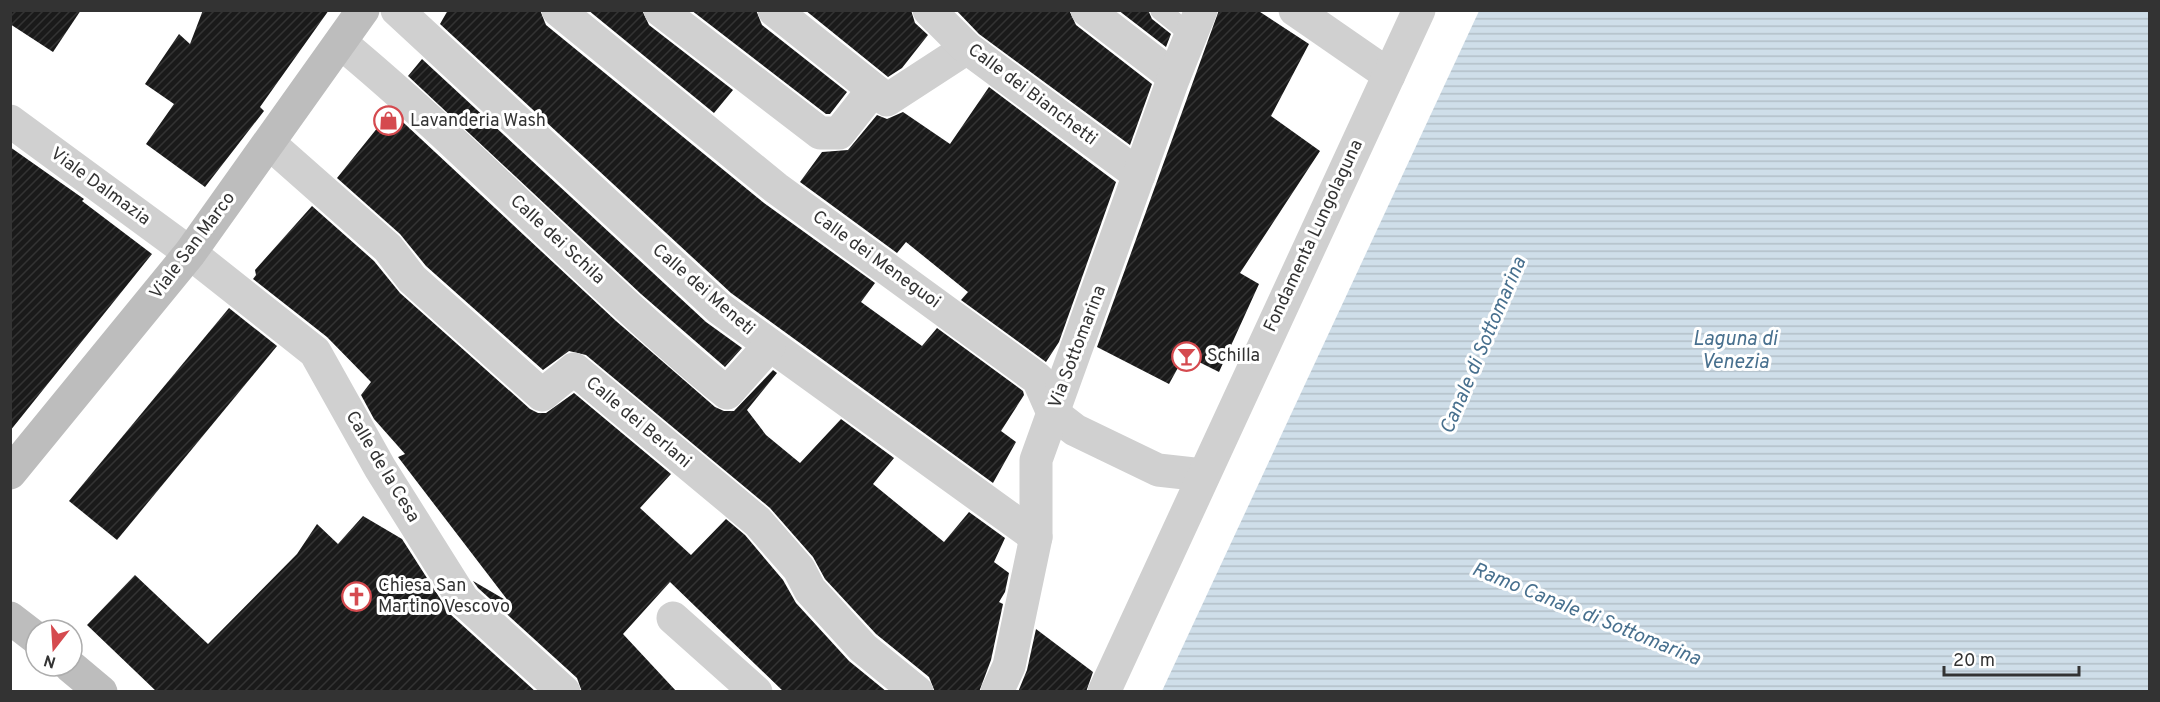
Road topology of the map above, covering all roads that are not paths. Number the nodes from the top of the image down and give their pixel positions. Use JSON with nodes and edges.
{"nodes":[{"id":1,"x":363,"y":10,"type":"edge"},
{"id":2,"x":397,"y":10,"type":"edge"},
{"id":3,"x":558,"y":10,"type":"edge"},
{"id":4,"x":660,"y":10,"type":"edge"},
{"id":5,"x":774,"y":10,"type":"edge"},
{"id":6,"x":928,"y":10,"type":"edge"},
{"id":7,"x":1087,"y":10,"type":"edge"},
{"id":8,"x":1160,"y":10,"type":"edge"},
{"id":9,"x":1295,"y":10,"type":"edge"},
{"id":10,"x":1419,"y":10,"type":"edge"},
{"id":11,"x":1196,"y":23,"type":"edge"},
{"id":12,"x":340,"y":43,"type":"junction"},
{"id":13,"x":967,"y":48,"type":"junction"},
{"id":14,"x":1389,"y":75,"type":"junction"},
{"id":15,"x":1174,"y":77,"type":"junction"},
{"id":16,"x":873,"y":90,"type":"junction"},
{"id":17,"x":10,"y":120,"type":"edge"},
{"id":18,"x":269,"y":143,"type":"junction"},
{"id":19,"x":1139,"y":175,"type":"junction"},
{"id":20,"x":190,"y":253,"type":"junction"},
{"id":21,"x":769,"y":346,"type":"junction"},
{"id":22,"x":1053,"y":413,"type":"junction"},
{"id":23,"x":10,"y":473,"type":"edge"},
{"id":24,"x":1203,"y":475,"type":"junction"},
{"id":25,"x":1036,"y":537,"type":"junction"},
{"id":26,"x":10,"y":618,"type":"edge"},
{"id":27,"x":673,"y":618,"type":"dead end"},
{"id":28,"x":24,"y":629,"type":"edge"},
{"id":29,"x":84,"y":678,"type":"edge"},
{"id":30,"x":101,"y":692,"type":"edge"},
{"id":31,"x":564,"y":692,"type":"edge"},
{"id":32,"x":756,"y":692,"type":"edge"},
{"id":33,"x":917,"y":692,"type":"edge"},
{"id":34,"x":997,"y":692,"type":"edge"},
{"id":35,"x":1104,"y":692,"type":"edge"}],
"edges":[{"from":1,"to":12,"type":"street","name":"Viale San Marco"},
{"from":2,"to":21,"type":"street","name":"Calle dei Meneti"},
{"from":3,"to":22,"type":"street","name":"Calle dei Meneguoi"},
{"from":4,"to":16,"type":"street"},
{"from":5,"to":16,"type":"street"},
{"from":6,"to":13,"type":"street","name":"Calle dei Bianchetti"},
{"from":7,"to":15,"type":"street"},
{"from":8,"to":11,"type":"lane"},
{"from":9,"to":14,"type":"street"},
{"from":10,"to":14,"type":"street","name":"Fondamenta Lungolaguna"},
{"from":11,"to":15,"type":"street","name":"Via Sottomarina"},
{"from":12,"to":18,"type":"street","name":"Viale San Marco"},
{"from":12,"to":21,"type":"street","name":"Calle dei Schila"},
{"from":13,"to":16,"type":"street"},
{"from":13,"to":19,"type":"street","name":"Calle dei Bianchetti"},
{"from":14,"to":24,"type":"street","name":"Fondamenta Lungolaguna"},
{"from":15,"to":19,"type":"street","name":"Via Sottomarina"},
{"from":17,"to":20,"type":"street","name":"Viale Dalmazia"},
{"from":18,"to":20,"type":"street","name":"Viale San Marco"},
{"from":18,"to":33,"type":"street","name":"Calle dei Berlani"},
{"from":19,"to":22,"type":"street","name":"Via Sottomarina"},
{"from":20,"to":23,"type":"street","name":"Viale San Marco"},
{"from":20,"to":31,"type":"street","name":"Calle de la Cesa"},
{"from":21,"to":25,"type":"street","name":"Calle dei Meneti"},
{"from":22,"to":24,"type":"street","name":"Calle dei Meneguoi"},
{"from":22,"to":25,"type":"street","name":"Via Sottomarina"},
{"from":24,"to":35,"type":"street","name":"Fondamenta Lungolaguna"},
{"from":25,"to":34,"type":"street","name":"Via Sottomarina"},
{"from":26,"to":28,"type":"street"},
{"from":27,"to":32,"type":"street"},
{"from":29,"to":30,"type":"street"}]}
